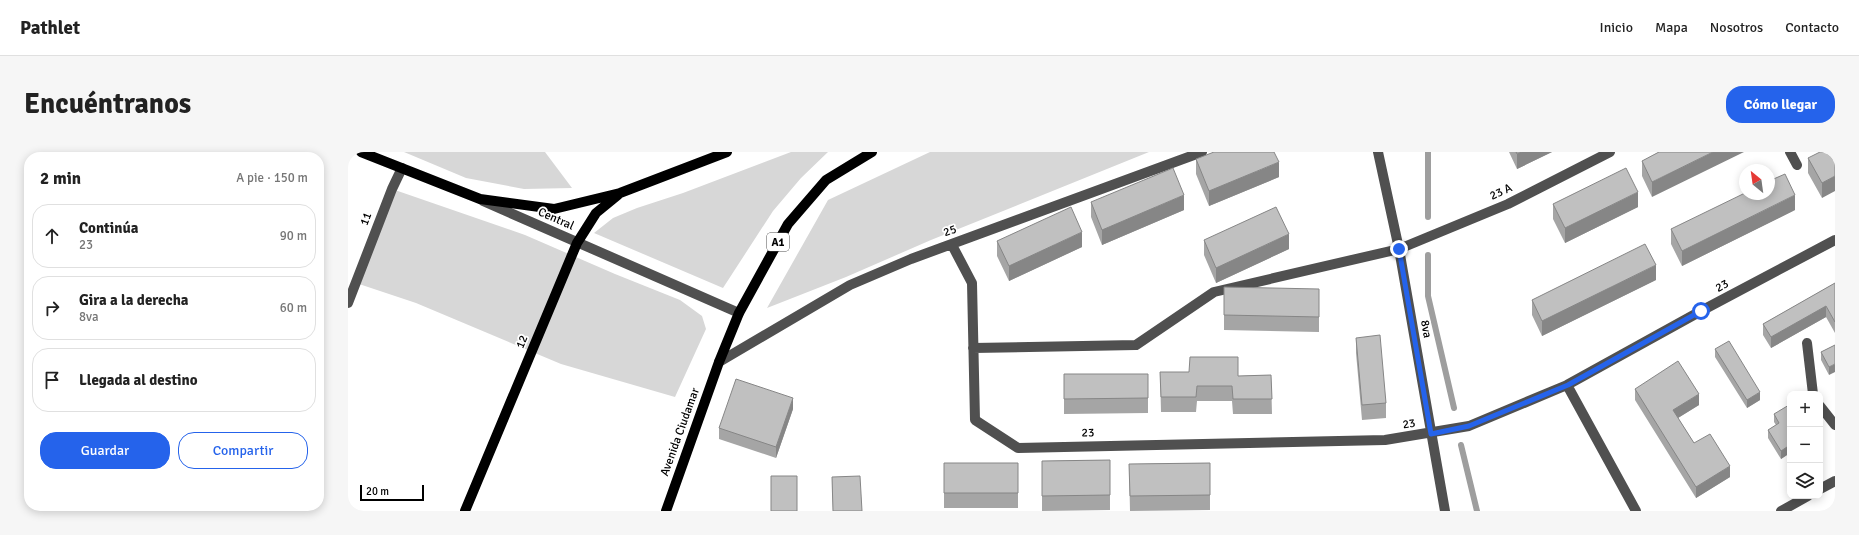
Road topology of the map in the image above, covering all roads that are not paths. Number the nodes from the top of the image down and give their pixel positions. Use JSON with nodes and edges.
{"nodes":[{"id":1,"x":361,"y":152,"type":"edge"},
{"id":2,"x":727,"y":152,"type":"edge"},
{"id":3,"x":872,"y":152,"type":"edge"},
{"id":4,"x":1202,"y":152,"type":"edge"},
{"id":5,"x":1378,"y":152,"type":"edge"},
{"id":6,"x":1610,"y":152,"type":"edge"},
{"id":7,"x":1790,"y":152,"type":"edge"},
{"id":8,"x":1797,"y":165,"type":"dead end"},
{"id":9,"x":402,"y":168,"type":"junction"},
{"id":10,"x":620,"y":193,"type":"junction"},
{"id":11,"x":480,"y":200,"type":"junction"},
{"id":12,"x":1835,"y":240,"type":"edge"},
{"id":13,"x":577,"y":243,"type":"junction"},
{"id":14,"x":952,"y":245,"type":"junction"},
{"id":15,"x":1399,"y":249,"type":"junction"},
{"id":16,"x":348,"y":303,"type":"edge"},
{"id":17,"x":739,"y":313,"type":"junction"},
{"id":18,"x":1808,"y":343,"type":"dead end"},
{"id":19,"x":973,"y":348,"type":"junction"},
{"id":20,"x":719,"y":362,"type":"junction"},
{"id":21,"x":1568,"y":385,"type":"junction"},
{"id":22,"x":1813,"y":391,"type":"edge"},
{"id":23,"x":1823,"y":410,"type":"edge"},
{"id":24,"x":1835,"y":424,"type":"edge"},
{"id":25,"x":1431,"y":434,"type":"junction"},
{"id":26,"x":1835,"y":481,"type":"edge"},
{"id":27,"x":1823,"y":487,"type":"edge"},
{"id":28,"x":1803,"y":499,"type":"edge"},
{"id":29,"x":465,"y":511,"type":"edge"},
{"id":30,"x":666,"y":511,"type":"edge"},
{"id":31,"x":1445,"y":511,"type":"edge"},
{"id":32,"x":1636,"y":511,"type":"edge"},
{"id":33,"x":1781,"y":511,"type":"edge"}],
"edges":[{"from":1,"to":9,"type":"main road","name":"Central"},
{"from":2,"to":10,"type":"main road"},
{"from":3,"to":17,"type":"main road","number":"A1"},
{"from":4,"to":14,"type":"street","name":"25"},
{"from":5,"to":15,"type":"street","name":"8va"},
{"from":6,"to":15,"type":"street","name":"23 A"},
{"from":7,"to":8,"type":"street"},
{"from":9,"to":11,"type":"main road","name":"Central"},
{"from":9,"to":16,"type":"street","name":"11"},
{"from":10,"to":11,"type":"main road"},
{"from":10,"to":13,"type":"main road","name":"12"},
{"from":11,"to":13,"type":"street","name":"Central"},
{"from":12,"to":21,"type":"street","name":"23"},
{"from":13,"to":17,"type":"street","name":"Central"},
{"from":13,"to":29,"type":"main road","name":"12"},
{"from":14,"to":19,"type":"street"},
{"from":14,"to":20,"type":"street","name":"25"},
{"from":15,"to":19,"type":"street","name":"23 A"},
{"from":15,"to":25,"type":"street","name":"8va"},
{"from":17,"to":20,"type":"main road","number":"A1"},
{"from":18,"to":22,"type":"street"},
{"from":19,"to":25,"type":"street","name":"23"},
{"from":20,"to":30,"type":"main road","name":"Avenida Ciudamar"},
{"from":21,"to":25,"type":"street","name":"23"},
{"from":21,"to":32,"type":"street"},
{"from":23,"to":24,"type":"street"},
{"from":25,"to":31,"type":"street","name":"8va"},
{"from":26,"to":27,"type":"street"},
{"from":28,"to":33,"type":"street"}]}
